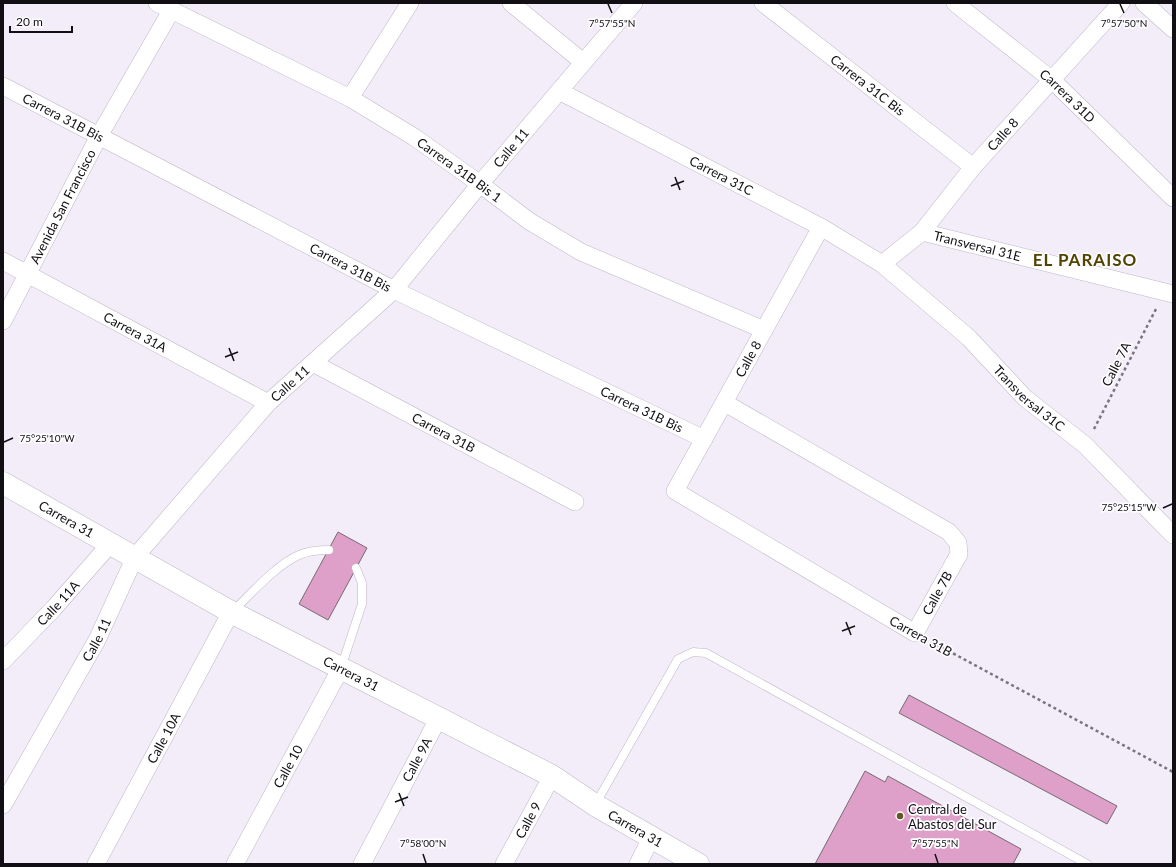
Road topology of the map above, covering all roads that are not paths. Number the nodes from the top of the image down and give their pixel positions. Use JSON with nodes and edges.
{"nodes":[{"id":1,"x":410,"y":3,"type":"edge"},
{"id":2,"x":511,"y":3,"type":"edge"},
{"id":3,"x":634,"y":3,"type":"edge"},
{"id":4,"x":763,"y":3,"type":"edge"},
{"id":5,"x":955,"y":3,"type":"edge"},
{"id":6,"x":1121,"y":3,"type":"edge"},
{"id":7,"x":1144,"y":3,"type":"edge"},
{"id":8,"x":164,"y":7,"type":"edge"},
{"id":9,"x":1173,"y":29,"type":"edge"},
{"id":10,"x":583,"y":62,"type":"junction"},
{"id":11,"x":1052,"y":80,"type":"junction"},
{"id":12,"x":3,"y":86,"type":"edge"},
{"id":13,"x":559,"y":91,"type":"junction"},
{"id":14,"x":350,"y":98,"type":"junction"},
{"id":15,"x":99,"y":136,"type":"junction"},
{"id":16,"x":973,"y":167,"type":"junction"},
{"id":17,"x":480,"y":184,"type":"junction"},
{"id":18,"x":1173,"y":198,"type":"edge"},
{"id":19,"x":821,"y":227,"type":"junction"},
{"id":20,"x":922,"y":232,"type":"junction"},
{"id":21,"x":3,"y":261,"type":"edge"},
{"id":22,"x":882,"y":264,"type":"junction"},
{"id":23,"x":27,"y":273,"type":"junction"},
{"id":24,"x":394,"y":290,"type":"junction"},
{"id":25,"x":1169,"y":293,"type":"edge"},
{"id":26,"x":3,"y":321,"type":"edge"},
{"id":27,"x":764,"y":330,"type":"junction"},
{"id":28,"x":313,"y":363,"type":"junction"},
{"id":29,"x":268,"y":403,"type":"junction"},
{"id":30,"x":724,"y":403,"type":"junction"},
{"id":31,"x":704,"y":439,"type":"junction"},
{"id":32,"x":3,"y":483,"type":"edge"},
{"id":33,"x":675,"y":491,"type":"joint"},
{"id":34,"x":575,"y":502,"type":"dead end"},
{"id":35,"x":1173,"y":535,"type":"edge"},
{"id":36,"x":111,"y":543,"type":"junction"},
{"id":37,"x":329,"y":550,"type":"dead end"},
{"id":38,"x":135,"y":557,"type":"junction"},
{"id":39,"x":356,"y":568,"type":"dead end"},
{"id":40,"x":231,"y":612,"type":"junction"},
{"id":41,"x":915,"y":633,"type":"joint"},
{"id":42,"x":3,"y":661,"type":"edge"},
{"id":43,"x":341,"y":668,"type":"junction"},
{"id":44,"x":438,"y":719,"type":"junction"},
{"id":45,"x":552,"y":776,"type":"junction"},
{"id":46,"x":3,"y":805,"type":"edge"},
{"id":47,"x":595,"y":805,"type":"junction"},
{"id":48,"x":651,"y":838,"type":"junction"},
{"id":49,"x":96,"y":864,"type":"edge"},
{"id":50,"x":235,"y":864,"type":"edge"},
{"id":51,"x":362,"y":864,"type":"edge"},
{"id":52,"x":504,"y":864,"type":"edge"},
{"id":53,"x":638,"y":864,"type":"edge"},
{"id":54,"x":698,"y":864,"type":"edge"},
{"id":55,"x":1087,"y":864,"type":"edge"}],
"edges":[{"from":1,"to":14,"type":"street"},
{"from":2,"to":10,"type":"street"},
{"from":3,"to":10,"type":"street","name":"Calle 11"},
{"from":4,"to":16,"type":"street","name":"Carrera 31C Bis"},
{"from":5,"to":11,"type":"street","name":"Carrera 31D"},
{"from":6,"to":11,"type":"street","name":"Calle 8"},
{"from":7,"to":9,"type":"street"},
{"from":8,"to":14,"type":"street","name":"Carrera 31B Bis 1"},
{"from":8,"to":15,"type":"street","name":"Avenida San Francisco"},
{"from":10,"to":13,"type":"street","name":"Calle 11"},
{"from":11,"to":16,"type":"street","name":"Calle 8"},
{"from":11,"to":18,"type":"street","name":"Carrera 31D"},
{"from":12,"to":15,"type":"street","name":"Carrera 31B Bis"},
{"from":13,"to":17,"type":"street","name":"Calle 11"},
{"from":13,"to":19,"type":"street","name":"Carrera 31C"},
{"from":14,"to":17,"type":"street","name":"Carrera 31B Bis 1"},
{"from":15,"to":23,"type":"street","name":"Avenida San Francisco"},
{"from":15,"to":24,"type":"street","name":"Carrera 31B Bis"},
{"from":16,"to":20,"type":"street","name":"Calle 8"},
{"from":17,"to":24,"type":"street","name":"Calle 11"},
{"from":17,"to":27,"type":"street","name":"Carrera 31B Bis 1"},
{"from":19,"to":22,"type":"street","name":"Carrera 31C"},
{"from":19,"to":27,"type":"street","name":"Calle 8"},
{"from":20,"to":22,"type":"street","name":"Calle 8"},
{"from":20,"to":25,"type":"street","name":"Transversal 31E"},
{"from":21,"to":23,"type":"street","name":"Carrera 31A"},
{"from":22,"to":35,"type":"street","name":"Transversal 31C"},
{"from":23,"to":26,"type":"street","name":"Avenida San Francisco"},
{"from":23,"to":29,"type":"street","name":"Carrera 31A"},
{"from":24,"to":28,"type":"street","name":"Calle 11"},
{"from":24,"to":31,"type":"street","name":"Carrera 31B Bis"},
{"from":27,"to":30,"type":"street","name":"Calle 8"},
{"from":28,"to":29,"type":"street","name":"Calle 11"},
{"from":28,"to":34,"type":"street","name":"Carrera 31B"},
{"from":29,"to":38,"type":"street","name":"Calle 11"},
{"from":30,"to":31,"type":"street","name":"Calle 8"},
{"from":30,"to":41,"type":"street","name":"Calle 7B"},
{"from":31,"to":33,"type":"street","name":"Calle 8"},
{"from":32,"to":36,"type":"main road","name":"Carrera 31"},
{"from":33,"to":41,"type":"street","name":"Carrera 31B"},
{"from":36,"to":38,"type":"main road","name":"Carrera 31"},
{"from":36,"to":42,"type":"street","name":"Calle 11A"},
{"from":37,"to":40,"type":"lane"},
{"from":38,"to":40,"type":"main road","name":"Carrera 31"},
{"from":38,"to":46,"type":"street","name":"Calle 11"},
{"from":39,"to":43,"type":"lane"},
{"from":40,"to":43,"type":"main road","name":"Carrera 31"},
{"from":40,"to":49,"type":"street","name":"Calle 10A"},
{"from":43,"to":44,"type":"main road","name":"Carrera 31"},
{"from":43,"to":50,"type":"street","name":"Calle 10"},
{"from":44,"to":45,"type":"main road","name":"Carrera 31"},
{"from":44,"to":51,"type":"street","name":"Calle 9A"},
{"from":45,"to":47,"type":"main road","name":"Carrera 31"},
{"from":45,"to":52,"type":"street","name":"Calle 9"},
{"from":47,"to":48,"type":"main road","name":"Carrera 31"},
{"from":47,"to":55,"type":"lane"},
{"from":48,"to":53,"type":"street"},
{"from":48,"to":54,"type":"main road","name":"Carrera 31"}]}
